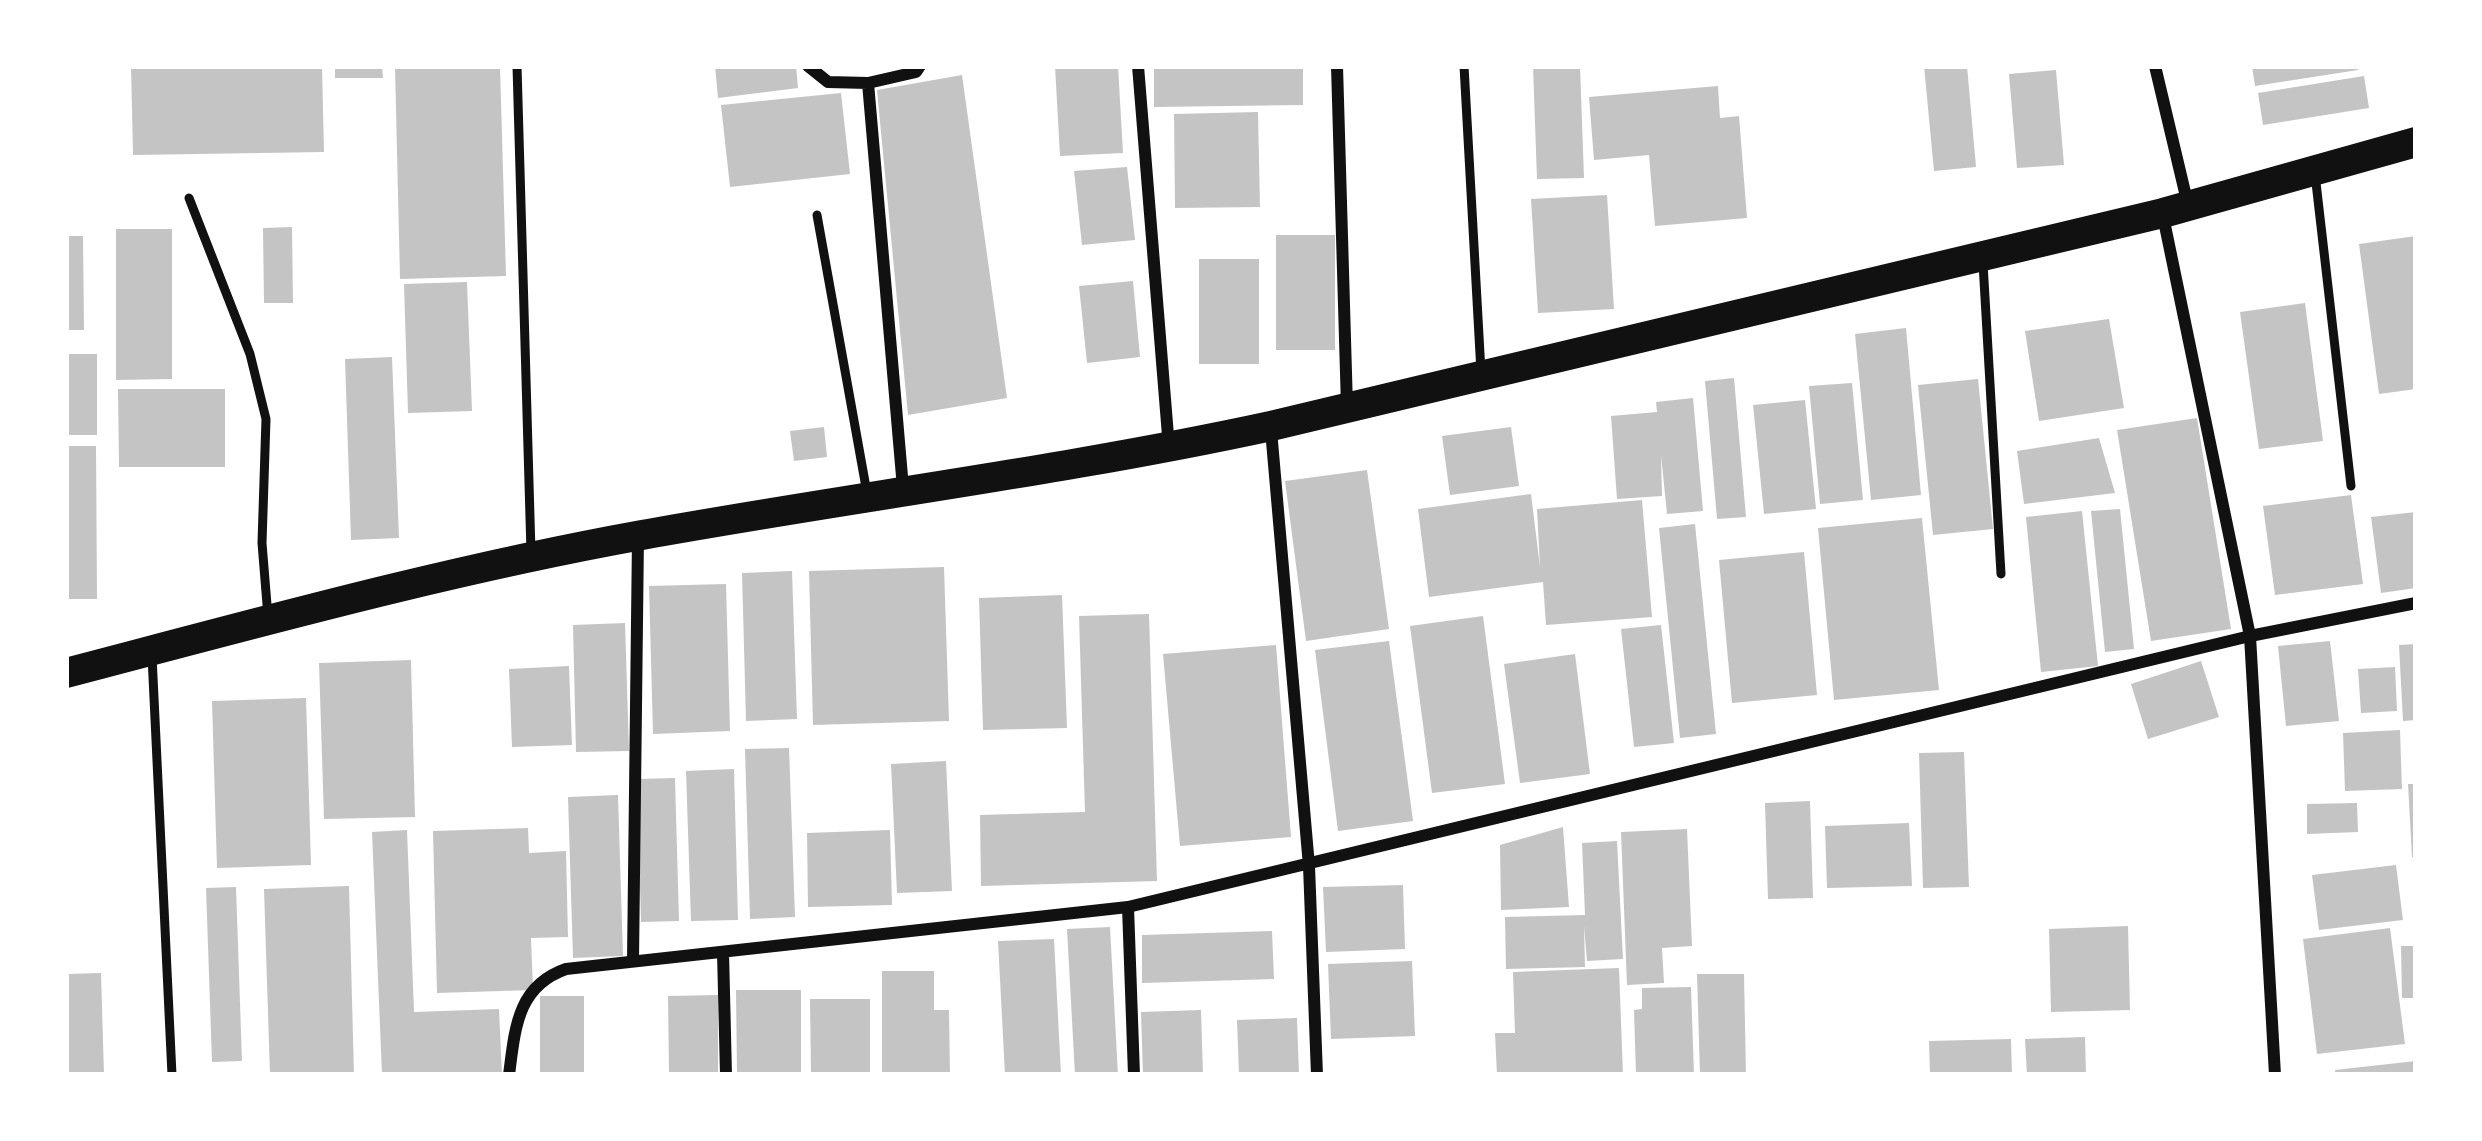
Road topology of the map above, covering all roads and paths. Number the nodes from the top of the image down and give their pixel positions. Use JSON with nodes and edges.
{"nodes":[{"id":1,"x":518,"y":66,"type":"edge"},
{"id":2,"x":808,"y":66,"type":"edge"},
{"id":3,"x":920,"y":66,"type":"edge"},
{"id":4,"x":1138,"y":66,"type":"edge"},
{"id":5,"x":1337,"y":66,"type":"edge"},
{"id":6,"x":1464,"y":66,"type":"edge"},
{"id":7,"x":2155,"y":66,"type":"edge"},
{"id":8,"x":868,"y":83,"type":"junction"},
{"id":9,"x":2416,"y":142,"type":"edge"},
{"id":10,"x":2314,"y":169,"type":"junction"},
{"id":11,"x":189,"y":198,"type":"dead end"},
{"id":12,"x":2176,"y":209,"type":"junction"},
{"id":13,"x":817,"y":215,"type":"dead end"},
{"id":14,"x":1983,"y":257,"type":"junction"},
{"id":15,"x":1481,"y":377,"type":"junction"},
{"id":16,"x":1347,"y":408,"type":"junction"},
{"id":17,"x":1271,"y":426,"type":"junction"},
{"id":18,"x":1169,"y":448,"type":"junction"},
{"id":19,"x":2351,"y":486,"type":"dead end"},
{"id":20,"x":904,"y":492,"type":"junction"},
{"id":21,"x":867,"y":497,"type":"junction"},
{"id":22,"x":638,"y":536,"type":"junction"},
{"id":23,"x":531,"y":559,"type":"junction"},
{"id":24,"x":2001,"y":574,"type":"dead end"},
{"id":25,"x":2416,"y":603,"type":"edge"},
{"id":26,"x":268,"y":620,"type":"junction"},
{"id":27,"x":2250,"y":636,"type":"junction"},
{"id":28,"x":152,"y":650,"type":"junction"},
{"id":29,"x":66,"y":673,"type":"edge"},
{"id":30,"x":1310,"y":866,"type":"junction"},
{"id":31,"x":1128,"y":908,"type":"junction"},
{"id":32,"x":723,"y":952,"type":"junction"},
{"id":33,"x":633,"y":960,"type":"junction"},
{"id":34,"x":172,"y":1075,"type":"edge"},
{"id":35,"x":509,"y":1075,"type":"edge"},
{"id":36,"x":726,"y":1075,"type":"edge"},
{"id":37,"x":1134,"y":1075,"type":"edge"},
{"id":38,"x":1317,"y":1075,"type":"edge"},
{"id":39,"x":2275,"y":1075,"type":"edge"}],
"edges":[{"from":1,"to":23,"type":"lane"},
{"from":2,"to":8,"type":"street"},
{"from":3,"to":8,"type":"street"},
{"from":4,"to":18,"type":"street"},
{"from":5,"to":16,"type":"street"},
{"from":6,"to":15,"type":"lane"},
{"from":7,"to":12,"type":"street"},
{"from":8,"to":20,"type":"street"},
{"from":9,"to":10,"type":"main road"},
{"from":10,"to":12,"type":"main road"},
{"from":10,"to":19,"type":"lane"},
{"from":11,"to":26,"type":"lane"},
{"from":12,"to":14,"type":"main road"},
{"from":12,"to":27,"type":"street"},
{"from":13,"to":21,"type":"lane"},
{"from":14,"to":15,"type":"main road"},
{"from":14,"to":24,"type":"lane"},
{"from":15,"to":16,"type":"main road"},
{"from":16,"to":17,"type":"main road"},
{"from":17,"to":18,"type":"main road"},
{"from":17,"to":30,"type":"street"},
{"from":18,"to":20,"type":"main road"},
{"from":20,"to":21,"type":"main road"},
{"from":21,"to":22,"type":"main road"},
{"from":22,"to":23,"type":"main road"},
{"from":22,"to":33,"type":"street"},
{"from":23,"to":26,"type":"main road"},
{"from":25,"to":27,"type":"street"},
{"from":26,"to":28,"type":"main road"},
{"from":27,"to":30,"type":"street"},
{"from":27,"to":39,"type":"street"},
{"from":28,"to":29,"type":"main road"},
{"from":28,"to":34,"type":"lane"},
{"from":30,"to":31,"type":"street"},
{"from":30,"to":38,"type":"street"},
{"from":31,"to":32,"type":"street"},
{"from":31,"to":37,"type":"street"},
{"from":32,"to":33,"type":"street"},
{"from":32,"to":36,"type":"street"},
{"from":33,"to":35,"type":"street"}]}
